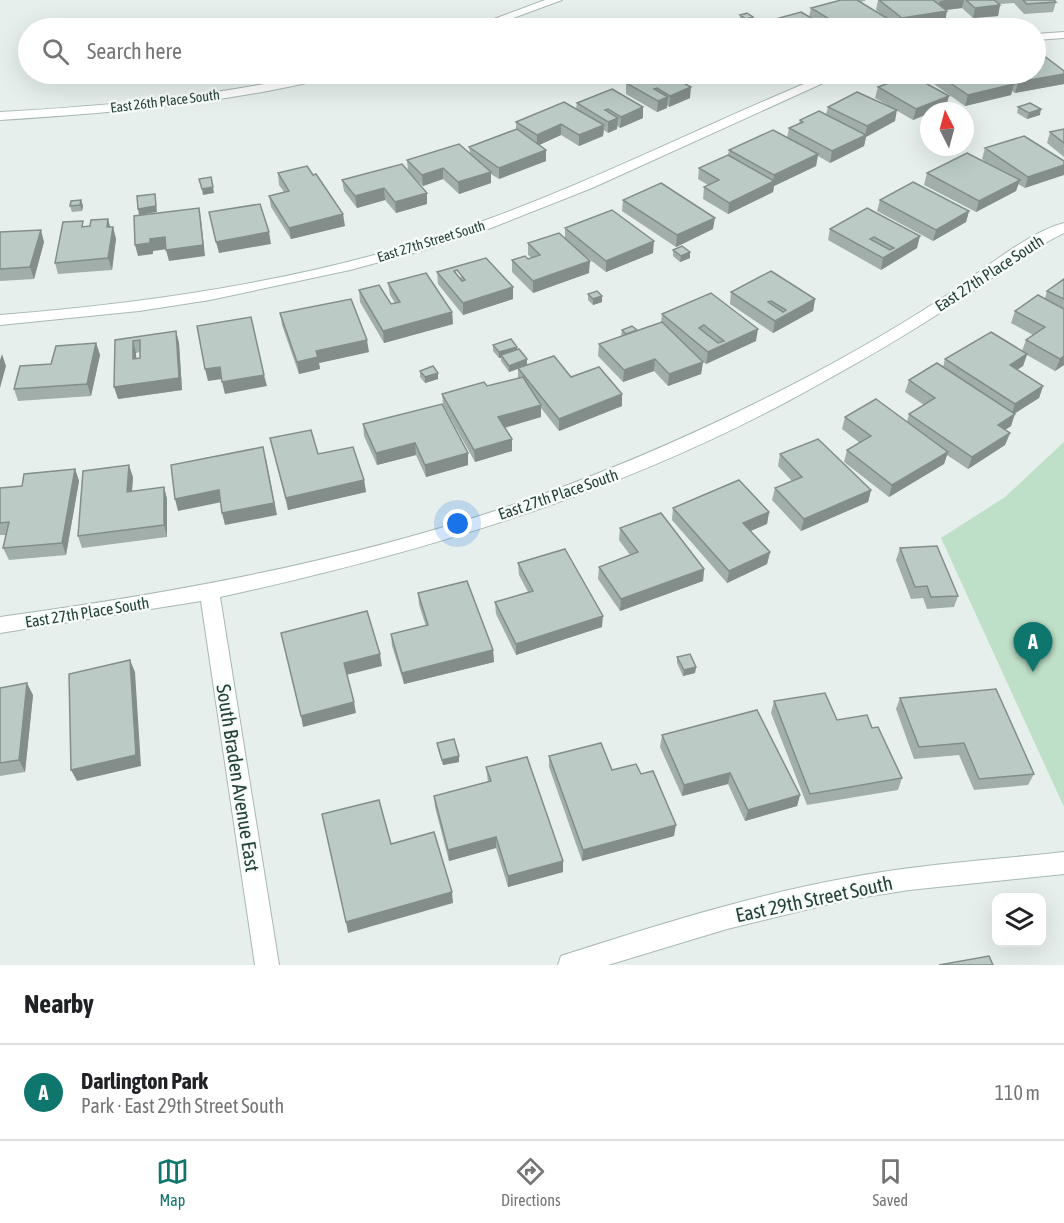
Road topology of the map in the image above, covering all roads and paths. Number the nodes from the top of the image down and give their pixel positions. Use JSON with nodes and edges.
{"nodes":[{"id":1,"x":556,"y":0,"type":"edge"},
{"id":2,"x":505,"y":18,"type":"edge"},
{"id":3,"x":1064,"y":35,"type":"edge"},
{"id":4,"x":1046,"y":36,"type":"edge"},
{"id":5,"x":280,"y":84,"type":"edge"},
{"id":6,"x":814,"y":84,"type":"edge"},
{"id":7,"x":0,"y":116,"type":"edge"},
{"id":8,"x":1064,"y":227,"type":"edge"},
{"id":9,"x":0,"y":320,"type":"edge"},
{"id":10,"x":209,"y":591,"type":"junction"},
{"id":11,"x":0,"y":625,"type":"edge"},
{"id":12,"x":1064,"y":864,"type":"edge"},
{"id":13,"x":267,"y":965,"type":"edge"},
{"id":14,"x":570,"y":965,"type":"edge"}],
"edges":[{"from":1,"to":2,"type":"street"},
{"from":3,"to":4,"type":"street"},
{"from":5,"to":7,"type":"street","name":"East 26th Place South"},
{"from":6,"to":9,"type":"street","name":"East 27th Street South"},
{"from":8,"to":10,"type":"street","name":"East 27th Place South"},
{"from":10,"to":11,"type":"street","name":"East 27th Place South"},
{"from":10,"to":13,"type":"street","name":"South Braden Avenue East"},
{"from":12,"to":14,"type":"street","name":"East 29th Street South"}]}
